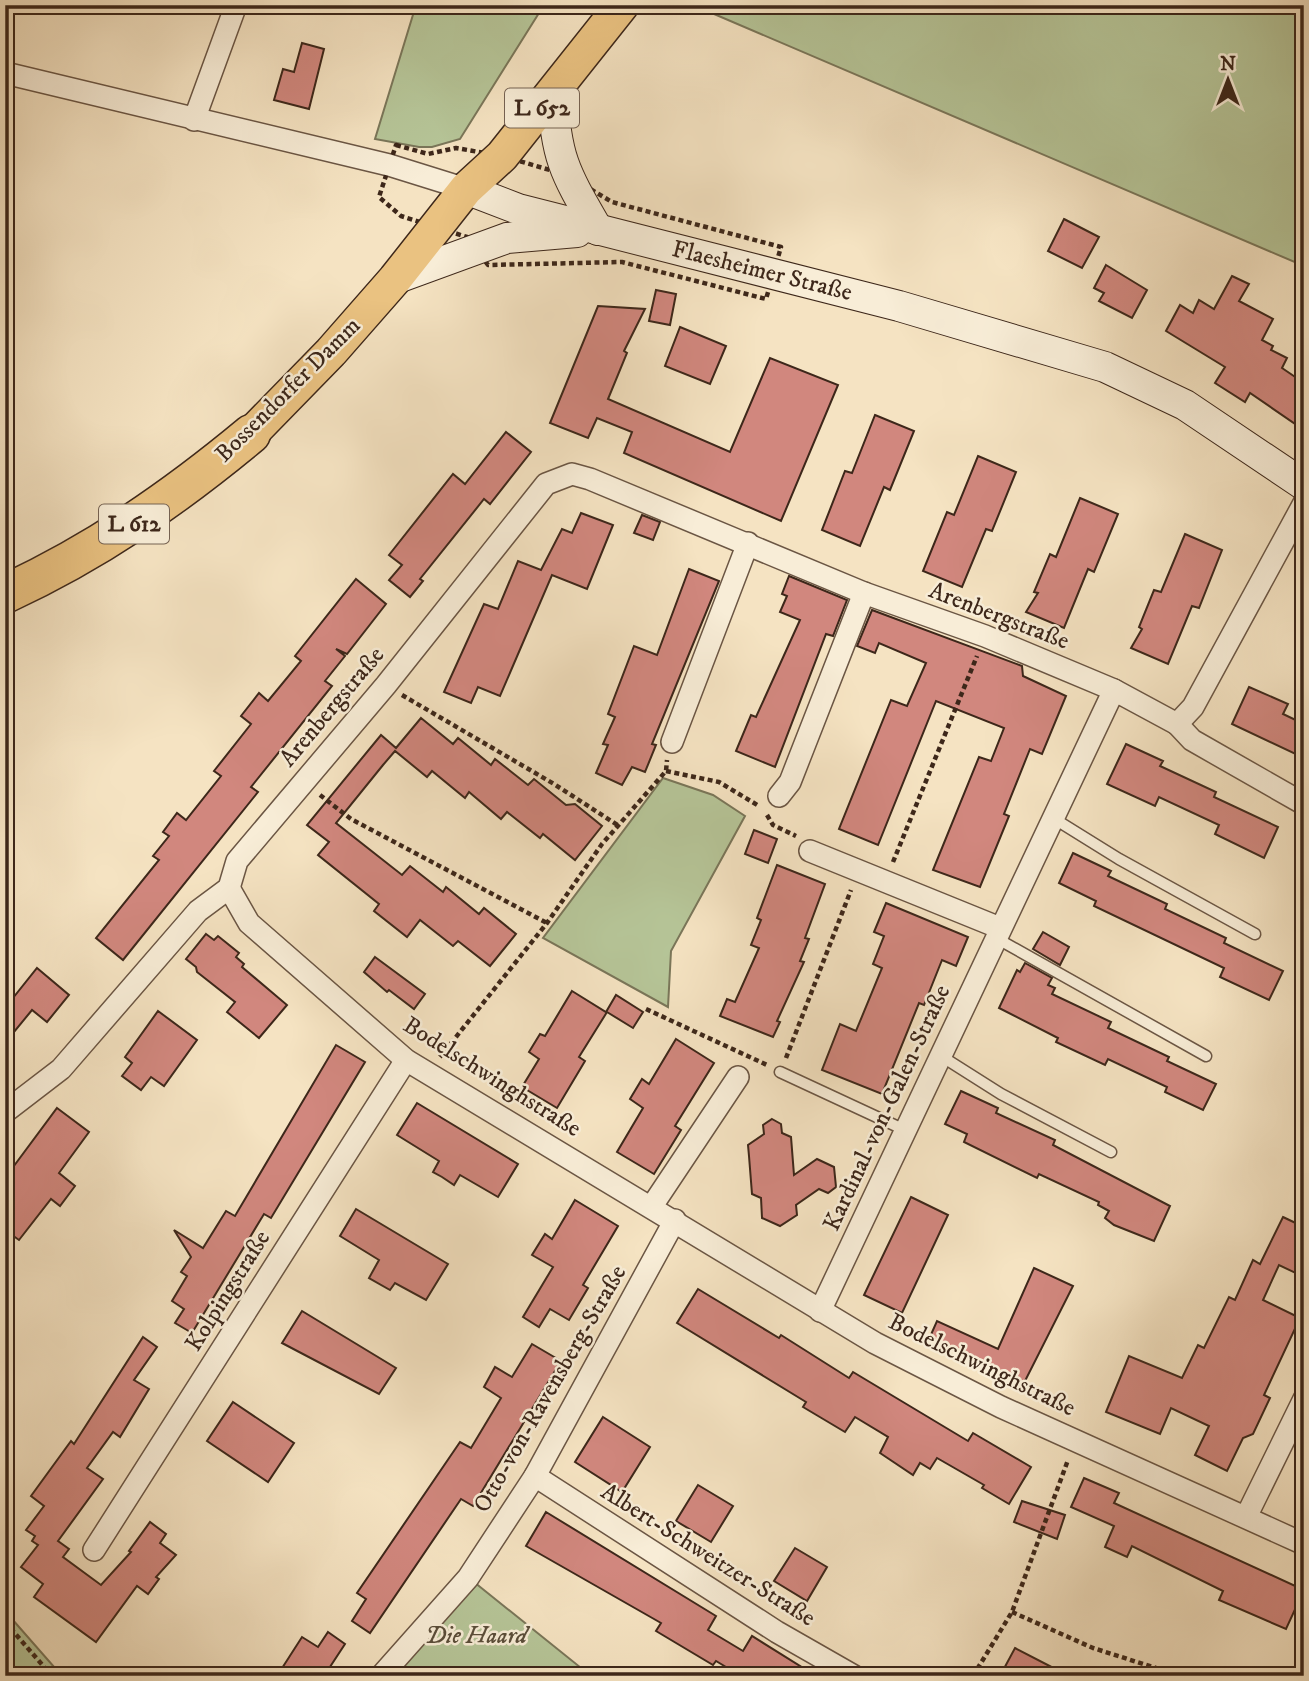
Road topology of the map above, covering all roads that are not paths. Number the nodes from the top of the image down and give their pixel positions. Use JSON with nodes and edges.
{"nodes":[{"id":1,"x":236,"y":5,"type":"edge"},
{"id":2,"x":622,"y":5,"type":"edge"},
{"id":3,"x":5,"y":73,"type":"edge"},
{"id":4,"x":553,"y":94,"type":"junction"},
{"id":5,"x":194,"y":120,"type":"junction"},
{"id":6,"x":466,"y":189,"type":"junction"},
{"id":7,"x":598,"y":230,"type":"junction"},
{"id":8,"x":395,"y":279,"type":"junction"},
{"id":9,"x":251,"y":434,"type":"joint"},
{"id":10,"x":1304,"y":485,"type":"edge"},
{"id":11,"x":1304,"y":503,"type":"edge"},
{"id":12,"x":748,"y":543,"type":"junction"},
{"id":13,"x":864,"y":593,"type":"junction"},
{"id":14,"x":5,"y":594,"type":"edge"},
{"id":15,"x":1114,"y":690,"type":"junction"},
{"id":16,"x":1177,"y":724,"type":"junction"},
{"id":17,"x":672,"y":742,"type":"road end"},
{"id":18,"x":779,"y":796,"type":"dead end"},
{"id":19,"x":1304,"y":804,"type":"edge"},
{"id":20,"x":1053,"y":818,"type":"junction"},
{"id":21,"x":810,"y":851,"type":"road end"},
{"id":22,"x":229,"y":888,"type":"junction"},
{"id":23,"x":998,"y":933,"type":"junction"},
{"id":24,"x":1255,"y":934,"type":"dead end"},
{"id":25,"x":941,"y":1056,"type":"junction"},
{"id":26,"x":1206,"y":1056,"type":"dead end"},
{"id":27,"x":406,"y":1060,"type":"junction"},
{"id":28,"x":780,"y":1072,"type":"road end"},
{"id":29,"x":738,"y":1077,"type":"dead end"},
{"id":30,"x":5,"y":1112,"type":"edge"},
{"id":31,"x":907,"y":1131,"type":"junction"},
{"id":32,"x":1111,"y":1152,"type":"dead end"},
{"id":33,"x":652,"y":1206,"type":"junction"},
{"id":34,"x":675,"y":1220,"type":"junction"},
{"id":35,"x":820,"y":1311,"type":"junction"},
{"id":36,"x":1304,"y":1399,"type":"edge"},
{"id":37,"x":535,"y":1476,"type":"junction"},
{"id":38,"x":1246,"y":1517,"type":"junction"},
{"id":39,"x":1304,"y":1544,"type":"edge"},
{"id":40,"x":94,"y":1550,"type":"dead end"},
{"id":41,"x":381,"y":1676,"type":"edge"},
{"id":42,"x":855,"y":1676,"type":"edge"}],
"edges":[{"from":1,"to":5,"type":"street"},
{"from":2,"to":4,"type":"main road","number":"L 652"},
{"from":3,"to":5,"type":"street","name":"Flaesheimer Straße"},
{"from":4,"to":6,"type":"main road","number":"L 652"},
{"from":4,"to":7,"type":"main road"},
{"from":5,"to":6,"type":"street","name":"Flaesheimer Straße"},
{"from":6,"to":7,"type":"main road","name":"Flaesheimer Straße"},
{"from":6,"to":8,"type":"main road","name":"Bossendorfer Damm","number":"L 612"},
{"from":7,"to":8,"type":"main road"},
{"from":7,"to":10,"type":"main road","name":"Flaesheimer Straße"},
{"from":8,"to":9,"type":"main road","name":"Bossendorfer Damm","number":"L 612"},
{"from":9,"to":14,"type":"highway","name":"Bossendorfer Damm","number":"L 612"},
{"from":11,"to":16,"type":"street"},
{"from":12,"to":13,"type":"street","name":"Arenbergstraße"},
{"from":12,"to":17,"type":"street"},
{"from":12,"to":22,"type":"street","name":"Arenbergstraße"},
{"from":13,"to":15,"type":"street","name":"Arenbergstraße"},
{"from":13,"to":18,"type":"street"},
{"from":15,"to":16,"type":"street"},
{"from":15,"to":20,"type":"street","name":"Kardinal-von-Galen-Straße"},
{"from":16,"to":19,"type":"street"},
{"from":20,"to":23,"type":"street","name":"Kardinal-von-Galen-Straße"},
{"from":20,"to":24,"type":"lane"},
{"from":21,"to":23,"type":"street"},
{"from":22,"to":27,"type":"street","name":"Bodelschwinghstraße"},
{"from":22,"to":30,"type":"street"},
{"from":23,"to":25,"type":"street","name":"Kardinal-von-Galen-Straße"},
{"from":23,"to":26,"type":"lane"},
{"from":25,"to":31,"type":"street","name":"Kardinal-von-Galen-Straße"},
{"from":25,"to":32,"type":"lane"},
{"from":27,"to":33,"type":"street","name":"Bodelschwinghstraße"},
{"from":27,"to":40,"type":"street","name":"Kolpingstraße"},
{"from":28,"to":31,"type":"lane"},
{"from":29,"to":33,"type":"street"},
{"from":31,"to":35,"type":"street","name":"Kardinal-von-Galen-Straße"},
{"from":33,"to":34,"type":"street","name":"Bodelschwinghstraße"},
{"from":34,"to":35,"type":"street","name":"Bodelschwinghstraße"},
{"from":34,"to":37,"type":"street","name":"Otto-von-Ravensberg-Straße"},
{"from":35,"to":38,"type":"street","name":"Bodelschwinghstraße"},
{"from":36,"to":38,"type":"street"},
{"from":37,"to":41,"type":"street","name":"Otto-von-Ravensberg-Straße"},
{"from":37,"to":42,"type":"street","name":"Albert-Schweitzer-Straße"},
{"from":38,"to":39,"type":"street","name":"Bodelschwinghstraße"}]}
